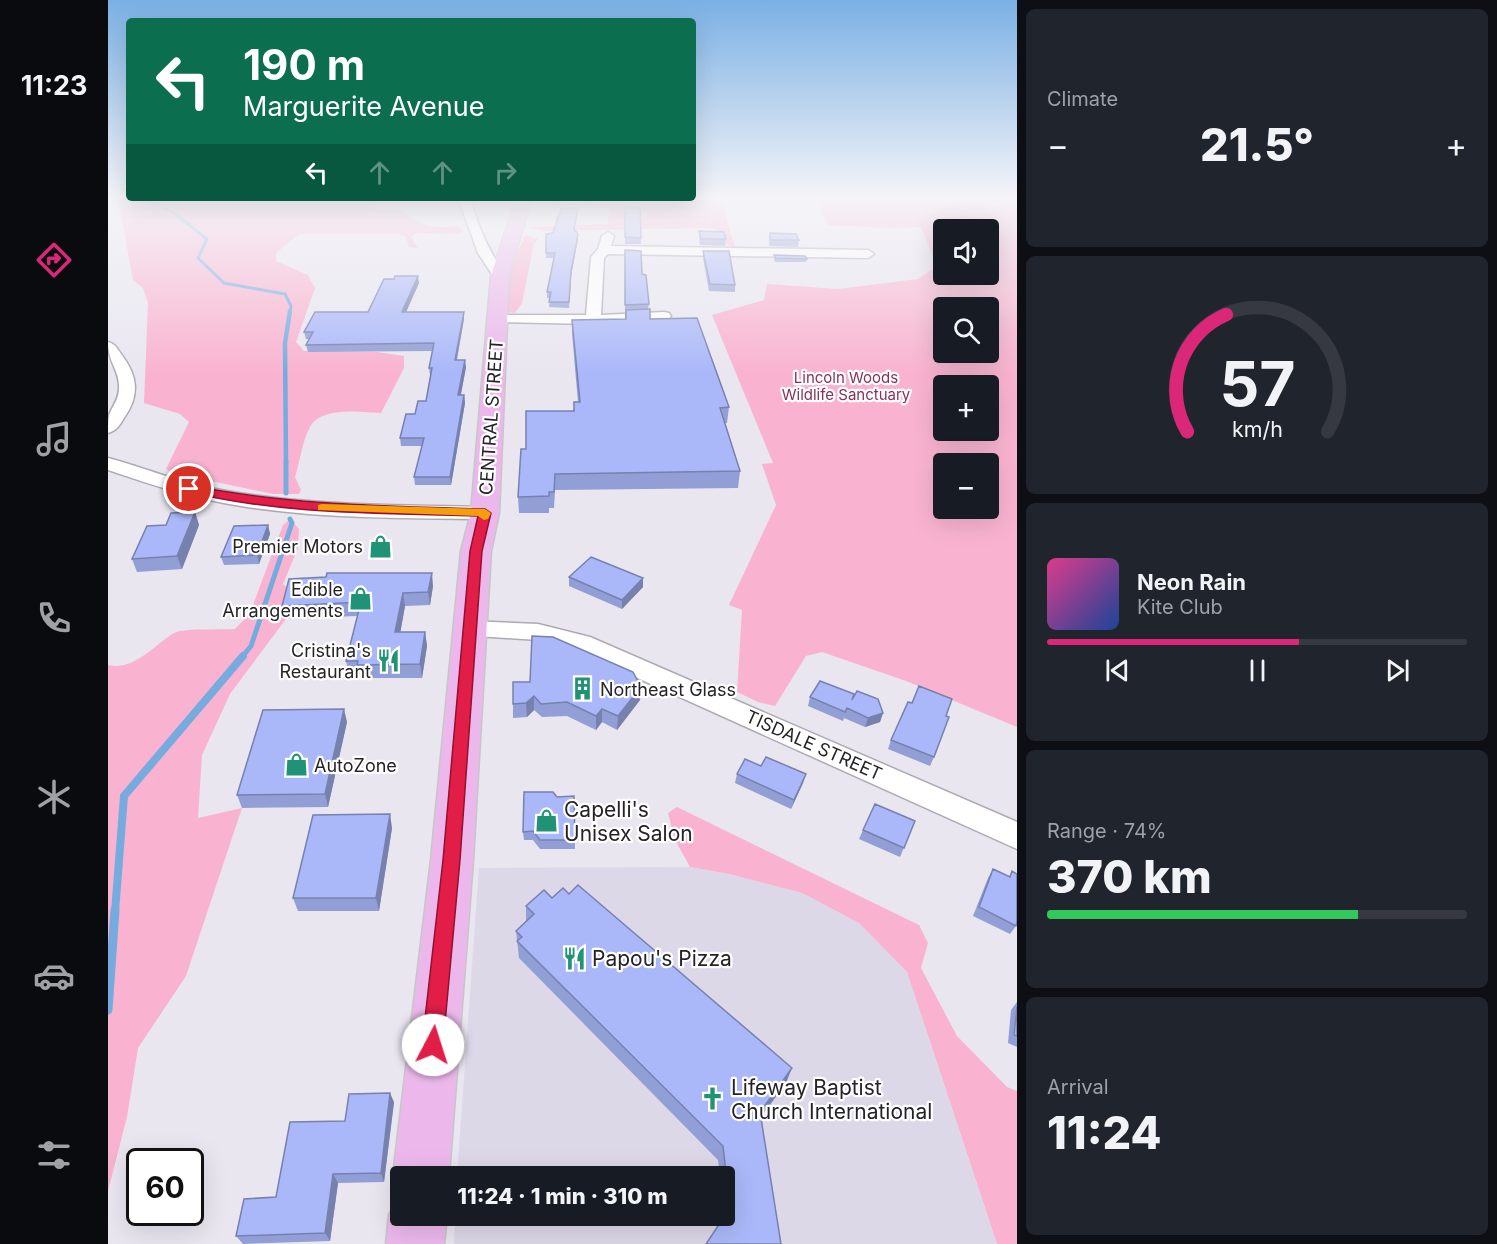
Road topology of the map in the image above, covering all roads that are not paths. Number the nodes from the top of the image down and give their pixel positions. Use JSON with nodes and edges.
{"nodes":[{"id":1,"x":485,"y":256,"type":"edge"},
{"id":2,"x":506,"y":256,"type":"edge"},
{"id":3,"x":599,"y":256,"type":"edge"},
{"id":4,"x":500,"y":276,"type":"junction"},
{"id":5,"x":664,"y":316,"type":"edge"},
{"id":6,"x":498,"y":319,"type":"junction"},
{"id":7,"x":593,"y":320,"type":"junction"},
{"id":8,"x":108,"y":346,"type":"edge"},
{"id":9,"x":108,"y":428,"type":"edge"},
{"id":10,"x":108,"y":464,"type":"edge"},
{"id":11,"x":485,"y":513,"type":"junction"},
{"id":12,"x":471,"y":629,"type":"junction"},
{"id":13,"x":1017,"y":836,"type":"edge"},
{"id":14,"x":422,"y":1166,"type":"edge"},
{"id":15,"x":417,"y":1226,"type":"edge"},
{"id":16,"x":415,"y":1244,"type":"edge"}],
"edges":[{"from":1,"to":4,"type":"street"},
{"from":2,"to":4,"type":"main road","name":"CENTRAL STREET"},
{"from":3,"to":7,"type":"street"},
{"from":4,"to":6,"type":"main road","name":"CENTRAL STREET"},
{"from":5,"to":7,"type":"street"},
{"from":6,"to":7,"type":"street"},
{"from":6,"to":11,"type":"main road","name":"CENTRAL STREET"},
{"from":8,"to":9,"type":"street"},
{"from":10,"to":11,"type":"street"},
{"from":11,"to":12,"type":"main road","name":"CENTRAL STREET"},
{"from":12,"to":13,"type":"street","name":"TISDALE STREET"},
{"from":12,"to":14,"type":"main road","name":"CENTRAL STREET"},
{"from":15,"to":16,"type":"main road"}]}
